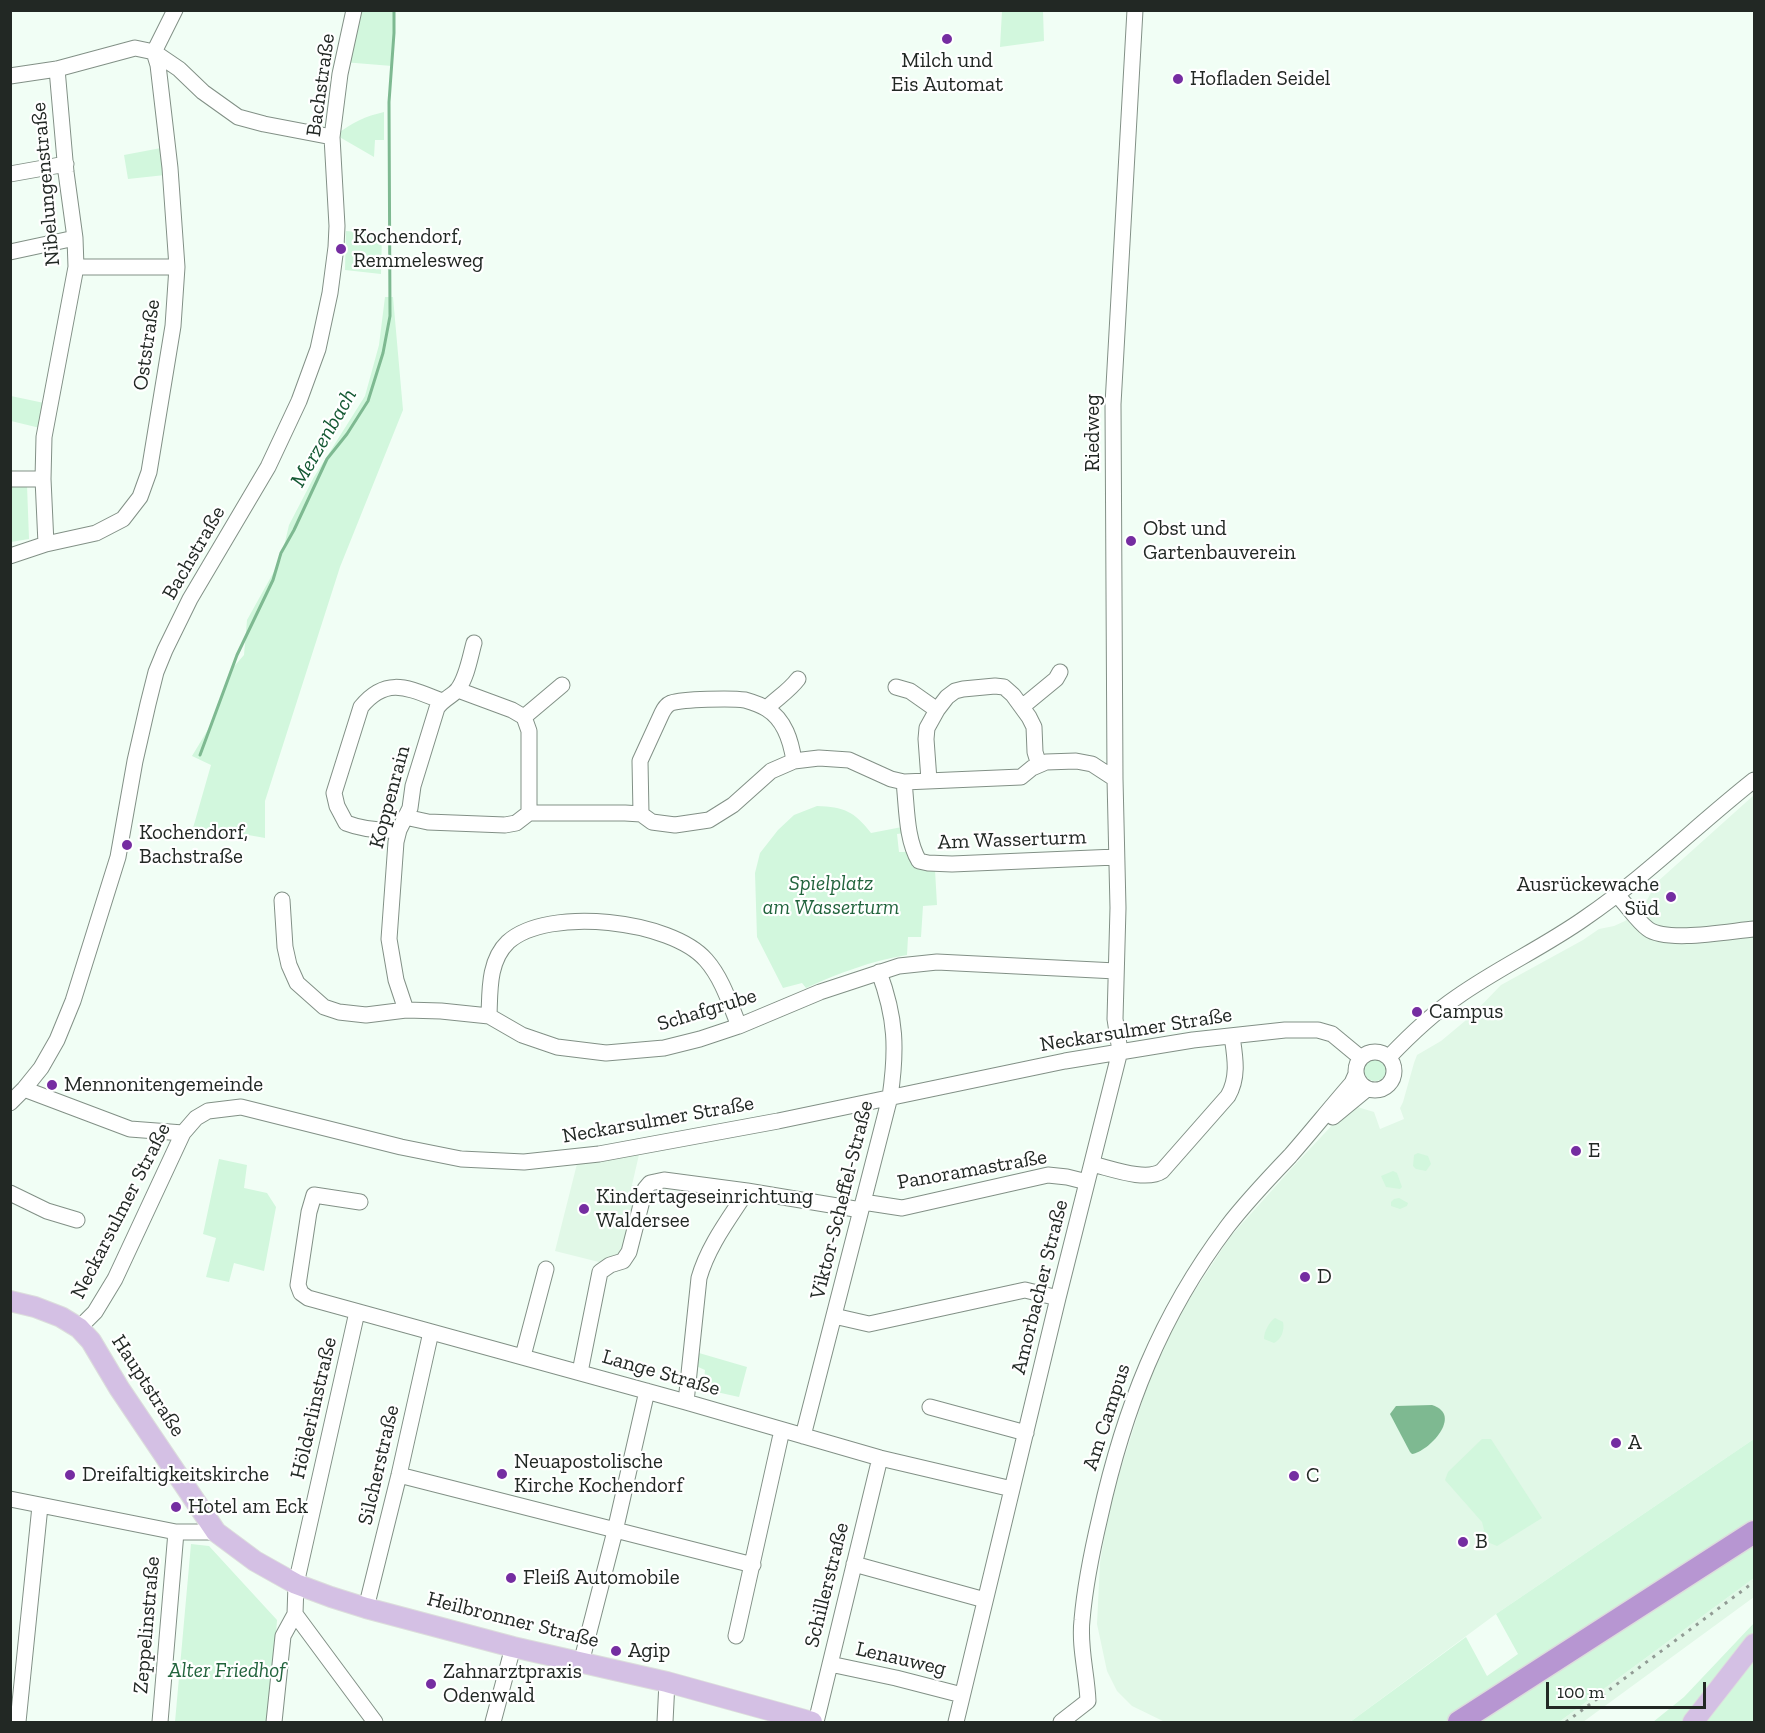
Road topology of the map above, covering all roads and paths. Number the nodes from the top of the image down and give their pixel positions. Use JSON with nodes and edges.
{"nodes":[{"id":1,"x":175,"y":10,"type":"edge"},
{"id":2,"x":354,"y":10,"type":"edge"},
{"id":3,"x":1135,"y":10,"type":"edge"},
{"id":4,"x":154,"y":52,"type":"junction"},
{"id":5,"x":57,"y":69,"type":"junction"},
{"id":6,"x":10,"y":76,"type":"edge"},
{"id":7,"x":332,"y":137,"type":"junction"},
{"id":8,"x":66,"y":164,"type":"junction"},
{"id":9,"x":10,"y":174,"type":"edge"},
{"id":10,"x":75,"y":238,"type":"junction"},
{"id":11,"x":10,"y":252,"type":"edge"},
{"id":12,"x":76,"y":267,"type":"junction"},
{"id":13,"x":177,"y":267,"type":"junction"},
{"id":14,"x":10,"y":479,"type":"edge"},
{"id":15,"x":43,"y":479,"type":"junction"},
{"id":16,"x":46,"y":544,"type":"junction"},
{"id":17,"x":10,"y":556,"type":"edge"},
{"id":18,"x":474,"y":643,"type":"dead end"},
{"id":19,"x":1060,"y":672,"type":"dead end"},
{"id":20,"x":798,"y":679,"type":"dead end"},
{"id":21,"x":562,"y":685,"type":"dead end"},
{"id":22,"x":896,"y":687,"type":"dead end"},
{"id":23,"x":458,"y":690,"type":"junction"},
{"id":24,"x":442,"y":701,"type":"junction"},
{"id":25,"x":1022,"y":707,"type":"junction"},
{"id":26,"x":767,"y":708,"type":"junction"},
{"id":27,"x":937,"y":710,"type":"junction"},
{"id":28,"x":524,"y":717,"type":"junction"},
{"id":29,"x":794,"y":760,"type":"junction"},
{"id":30,"x":1039,"y":765,"type":"junction"},
{"id":31,"x":1115,"y":778,"type":"junction"},
{"id":32,"x":929,"y":780,"type":"junction"},
{"id":33,"x":1755,"y":780,"type":"edge"},
{"id":34,"x":904,"y":782,"type":"junction"},
{"id":35,"x":529,"y":813,"type":"junction"},
{"id":36,"x":641,"y":814,"type":"junction"},
{"id":37,"x":402,"y":823,"type":"junction"},
{"id":38,"x":1116,"y":857,"type":"junction"},
{"id":39,"x":1617,"y":895,"type":"junction"},
{"id":40,"x":282,"y":900,"type":"dead end"},
{"id":41,"x":1755,"y":929,"type":"edge"},
{"id":42,"x":1116,"y":971,"type":"junction"},
{"id":43,"x":879,"y":972,"type":"junction"},
{"id":44,"x":406,"y":1010,"type":"junction"},
{"id":45,"x":489,"y":1016,"type":"junction"},
{"id":46,"x":739,"y":1026,"type":"junction"},
{"id":47,"x":1232,"y":1036,"type":"junction"},
{"id":48,"x":1120,"y":1051,"type":"junction"},
{"id":49,"x":1389,"y":1057,"type":"junction"},
{"id":50,"x":1361,"y":1058,"type":"junction"},
{"id":51,"x":1356,"y":1074,"type":"junction"},
{"id":52,"x":24,"y":1089,"type":"junction"},
{"id":53,"x":1367,"y":1089,"type":"junction"},
{"id":54,"x":890,"y":1096,"type":"junction"},
{"id":55,"x":10,"y":1103,"type":"edge"},
{"id":56,"x":183,"y":1133,"type":"junction"},
{"id":57,"x":1290,"y":1155,"type":"junction"},
{"id":58,"x":1092,"y":1164,"type":"junction"},
{"id":59,"x":1087,"y":1182,"type":"junction"},
{"id":60,"x":747,"y":1191,"type":"junction"},
{"id":61,"x":10,"y":1193,"type":"edge"},
{"id":62,"x":360,"y":1202,"type":"dead end"},
{"id":63,"x":862,"y":1206,"type":"junction"},
{"id":64,"x":77,"y":1220,"type":"dead end"},
{"id":65,"x":546,"y":1269,"type":"dead end"},
{"id":66,"x":1058,"y":1298,"type":"junction"},
{"id":67,"x":10,"y":1301,"type":"edge"},
{"id":68,"x":357,"y":1312,"type":"junction"},
{"id":69,"x":834,"y":1316,"type":"junction"},
{"id":70,"x":79,"y":1328,"type":"junction"},
{"id":71,"x":430,"y":1332,"type":"junction"},
{"id":72,"x":524,"y":1356,"type":"junction"},
{"id":73,"x":580,"y":1372,"type":"junction"},
{"id":74,"x":647,"y":1391,"type":"junction"},
{"id":75,"x":686,"y":1402,"type":"junction"},
{"id":76,"x":930,"y":1407,"type":"dead end"},
{"id":77,"x":782,"y":1430,"type":"junction"},
{"id":78,"x":1026,"y":1433,"type":"junction"},
{"id":79,"x":803,"y":1436,"type":"junction"},
{"id":80,"x":880,"y":1458,"type":"junction"},
{"id":81,"x":399,"y":1475,"type":"junction"},
{"id":82,"x":1012,"y":1489,"type":"junction"},
{"id":83,"x":10,"y":1499,"type":"edge"},
{"id":84,"x":40,"y":1506,"type":"junction"},
{"id":85,"x":615,"y":1531,"type":"junction"},
{"id":86,"x":176,"y":1532,"type":"junction"},
{"id":87,"x":216,"y":1532,"type":"junction"},
{"id":88,"x":1755,"y":1532,"type":"edge"},
{"id":89,"x":854,"y":1564,"type":"junction"},
{"id":90,"x":753,"y":1565,"type":"junction"},
{"id":91,"x":296,"y":1584,"type":"junction"},
{"id":92,"x":985,"y":1600,"type":"junction"},
{"id":93,"x":366,"y":1608,"type":"junction"},
{"id":94,"x":295,"y":1614,"type":"junction"},
{"id":95,"x":736,"y":1636,"type":"dead end"},
{"id":96,"x":1584,"y":1641,"type":"junction"},
{"id":97,"x":1755,"y":1644,"type":"edge"},
{"id":98,"x":513,"y":1647,"type":"junction"},
{"id":99,"x":581,"y":1663,"type":"junction"},
{"id":100,"x":830,"y":1664,"type":"junction"},
{"id":101,"x":667,"y":1682,"type":"junction"},
{"id":102,"x":962,"y":1695,"type":"junction"},
{"id":103,"x":18,"y":1722,"type":"edge"},
{"id":104,"x":160,"y":1722,"type":"edge"},
{"id":105,"x":274,"y":1722,"type":"edge"},
{"id":106,"x":375,"y":1722,"type":"edge"},
{"id":107,"x":493,"y":1722,"type":"edge"},
{"id":108,"x":665,"y":1722,"type":"edge"},
{"id":109,"x":810,"y":1722,"type":"edge"},
{"id":110,"x":956,"y":1722,"type":"edge"},
{"id":111,"x":1061,"y":1722,"type":"edge"},
{"id":112,"x":1459,"y":1722,"type":"edge"},
{"id":113,"x":1484,"y":1722,"type":"edge"},
{"id":114,"x":1693,"y":1722,"type":"edge"}],
"edges":[{"from":1,"to":4,"type":"street"},
{"from":2,"to":7,"type":"street","name":"Bachstraße"},
{"from":3,"to":31,"type":"street","name":"Riedweg"},
{"from":4,"to":5,"type":"street"},
{"from":4,"to":7,"type":"street"},
{"from":4,"to":13,"type":"street","name":"Oststraße"},
{"from":5,"to":6,"type":"street"},
{"from":5,"to":8,"type":"street","name":"Nibelungenstraße"},
{"from":7,"to":52,"type":"street","name":"Bachstraße"},
{"from":8,"to":9,"type":"street"},
{"from":8,"to":10,"type":"street","name":"Nibelungenstraße"},
{"from":10,"to":11,"type":"street"},
{"from":10,"to":12,"type":"street","name":"Nibelungenstraße"},
{"from":12,"to":13,"type":"street"},
{"from":12,"to":15,"type":"street","name":"Nibelungenstraße"},
{"from":13,"to":16,"type":"street","name":"Oststraße"},
{"from":14,"to":15,"type":"street"},
{"from":15,"to":16,"type":"street","name":"Nibelungenstraße"},
{"from":16,"to":17,"type":"street","name":"Oststraße"},
{"from":18,"to":23,"type":"street"},
{"from":19,"to":25,"type":"street"},
{"from":20,"to":26,"type":"street"},
{"from":21,"to":28,"type":"street"},
{"from":22,"to":27,"type":"street"},
{"from":23,"to":24,"type":"street"},
{"from":23,"to":28,"type":"street"},
{"from":24,"to":37,"type":"street","name":"Koppenrain"},
{"from":24,"to":37,"type":"street"},
{"from":25,"to":27,"type":"street"},
{"from":25,"to":30,"type":"street"},
{"from":26,"to":29,"type":"street"},
{"from":26,"to":36,"type":"street"},
{"from":27,"to":32,"type":"street"},
{"from":28,"to":35,"type":"street"},
{"from":29,"to":34,"type":"street"},
{"from":29,"to":36,"type":"street"},
{"from":30,"to":31,"type":"street"},
{"from":30,"to":32,"type":"street"},
{"from":31,"to":38,"type":"street","name":"Riedweg"},
{"from":32,"to":34,"type":"street"},
{"from":33,"to":39,"type":"street"},
{"from":34,"to":38,"type":"street","name":"Am Wasserturm"},
{"from":35,"to":36,"type":"street"},
{"from":35,"to":37,"type":"street"},
{"from":37,"to":44,"type":"street","name":"Koppenrain"},
{"from":38,"to":42,"type":"street","name":"Amorbacher Straße"},
{"from":39,"to":41,"type":"street"},
{"from":39,"to":49,"type":"street"},
{"from":40,"to":44,"type":"street","name":"Schafgrube"},
{"from":42,"to":43,"type":"street","name":"Schafgrube"},
{"from":42,"to":48,"type":"street","name":"Amorbacher Straße"},
{"from":43,"to":46,"type":"street","name":"Schafgrube"},
{"from":43,"to":54,"type":"street","name":"Viktor-Scheffel-Straße"},
{"from":44,"to":45,"type":"street","name":"Schafgrube"},
{"from":45,"to":46,"type":"street","name":"Schafgrube"},
{"from":45,"to":46,"type":"street"},
{"from":47,"to":48,"type":"street","name":"Neckarsulmer Straße"},
{"from":47,"to":50,"type":"street","name":"Neckarsulmer Straße"},
{"from":47,"to":58,"type":"street"},
{"from":48,"to":54,"type":"street","name":"Neckarsulmer Straße"},
{"from":48,"to":58,"type":"street","name":"Amorbacher Straße"},
{"from":49,"to":50,"type":"street"},
{"from":49,"to":53,"type":"street"},
{"from":50,"to":51,"type":"street"},
{"from":51,"to":53,"type":"street"},
{"from":51,"to":57,"type":"street","name":"Am Campus"},
{"from":52,"to":55,"type":"street","name":"Bachstraße"},
{"from":52,"to":56,"type":"street"},
{"from":53,"to":57,"type":"street","name":"Am Campus"},
{"from":54,"to":56,"type":"street","name":"Neckarsulmer Straße"},
{"from":54,"to":63,"type":"street","name":"Viktor-Scheffel-Straße"},
{"from":56,"to":70,"type":"street","name":"Neckarsulmer Straße"},
{"from":57,"to":111,"type":"street","name":"Am Campus"},
{"from":58,"to":59,"type":"street","name":"Amorbacher Straße"},
{"from":59,"to":63,"type":"street","name":"Panoramastraße"},
{"from":59,"to":66,"type":"street","name":"Amorbacher Straße"},
{"from":60,"to":63,"type":"street","name":"Panoramastraße"},
{"from":60,"to":73,"type":"street","name":"Panoramastraße"},
{"from":60,"to":75,"type":"street"},
{"from":61,"to":64,"type":"street"},
{"from":62,"to":68,"type":"street","name":"Lange Straße"},
{"from":63,"to":69,"type":"street","name":"Viktor-Scheffel-Straße"},
{"from":65,"to":72,"type":"street"},
{"from":66,"to":69,"type":"street"},
{"from":66,"to":78,"type":"street","name":"Amorbacher Straße"},
{"from":67,"to":70,"type":"main road","name":"Hauptstraße"},
{"from":68,"to":71,"type":"street","name":"Lange Straße"},
{"from":68,"to":91,"type":"street","name":"Hölderlinstraße"},
{"from":69,"to":79,"type":"street","name":"Viktor-Scheffel-Straße"},
{"from":70,"to":87,"type":"main road","name":"Hauptstraße"},
{"from":71,"to":72,"type":"street","name":"Lange Straße"},
{"from":71,"to":81,"type":"street","name":"Silcherstraße"},
{"from":72,"to":73,"type":"street","name":"Lange Straße"},
{"from":73,"to":74,"type":"street","name":"Lange Straße"},
{"from":74,"to":75,"type":"street","name":"Lange Straße"},
{"from":74,"to":85,"type":"street"},
{"from":75,"to":77,"type":"street","name":"Lange Straße"},
{"from":76,"to":78,"type":"street"},
{"from":77,"to":79,"type":"street","name":"Lange Straße"},
{"from":77,"to":90,"type":"street"},
{"from":78,"to":82,"type":"street","name":"Amorbacher Straße"},
{"from":79,"to":80,"type":"street","name":"Lange Straße"},
{"from":80,"to":82,"type":"street","name":"Lange Straße"},
{"from":80,"to":89,"type":"street","name":"Schillerstraße"},
{"from":81,"to":85,"type":"street"},
{"from":81,"to":93,"type":"street","name":"Silcherstraße"},
{"from":82,"to":92,"type":"street","name":"Amorbacher Straße"},
{"from":83,"to":84,"type":"street"},
{"from":84,"to":86,"type":"street"},
{"from":84,"to":103,"type":"street"},
{"from":85,"to":90,"type":"street"},
{"from":85,"to":99,"type":"street"},
{"from":86,"to":87,"type":"street"},
{"from":86,"to":104,"type":"street","name":"Zeppelinstraße"},
{"from":87,"to":91,"type":"main road","name":"Heilbronner Straße"},
{"from":88,"to":96,"type":"highway"},
{"from":89,"to":92,"type":"street"},
{"from":89,"to":100,"type":"street","name":"Schillerstraße"},
{"from":90,"to":95,"type":"street"},
{"from":91,"to":93,"type":"main road","name":"Heilbronner Straße"},
{"from":91,"to":94,"type":"street","name":"Hölderlinstraße"},
{"from":92,"to":102,"type":"street","name":"Amorbacher Straße"},
{"from":93,"to":98,"type":"main road","name":"Heilbronner Straße"},
{"from":94,"to":105,"type":"street"},
{"from":94,"to":106,"type":"street"},
{"from":96,"to":112,"type":"highway"},
{"from":96,"to":113,"type":"highway"},
{"from":97,"to":114,"type":"main road"},
{"from":98,"to":99,"type":"main road","name":"Heilbronner Straße"},
{"from":98,"to":107,"type":"street"},
{"from":99,"to":101,"type":"main road","name":"Heilbronner Straße"},
{"from":100,"to":102,"type":"street","name":"Lenauweg"},
{"from":100,"to":109,"type":"street","name":"Schillerstraße"},
{"from":101,"to":108,"type":"street"},
{"from":101,"to":109,"type":"main road","name":"Heilbronner Straße"},
{"from":102,"to":110,"type":"street","name":"Amorbacher Straße"}]}
